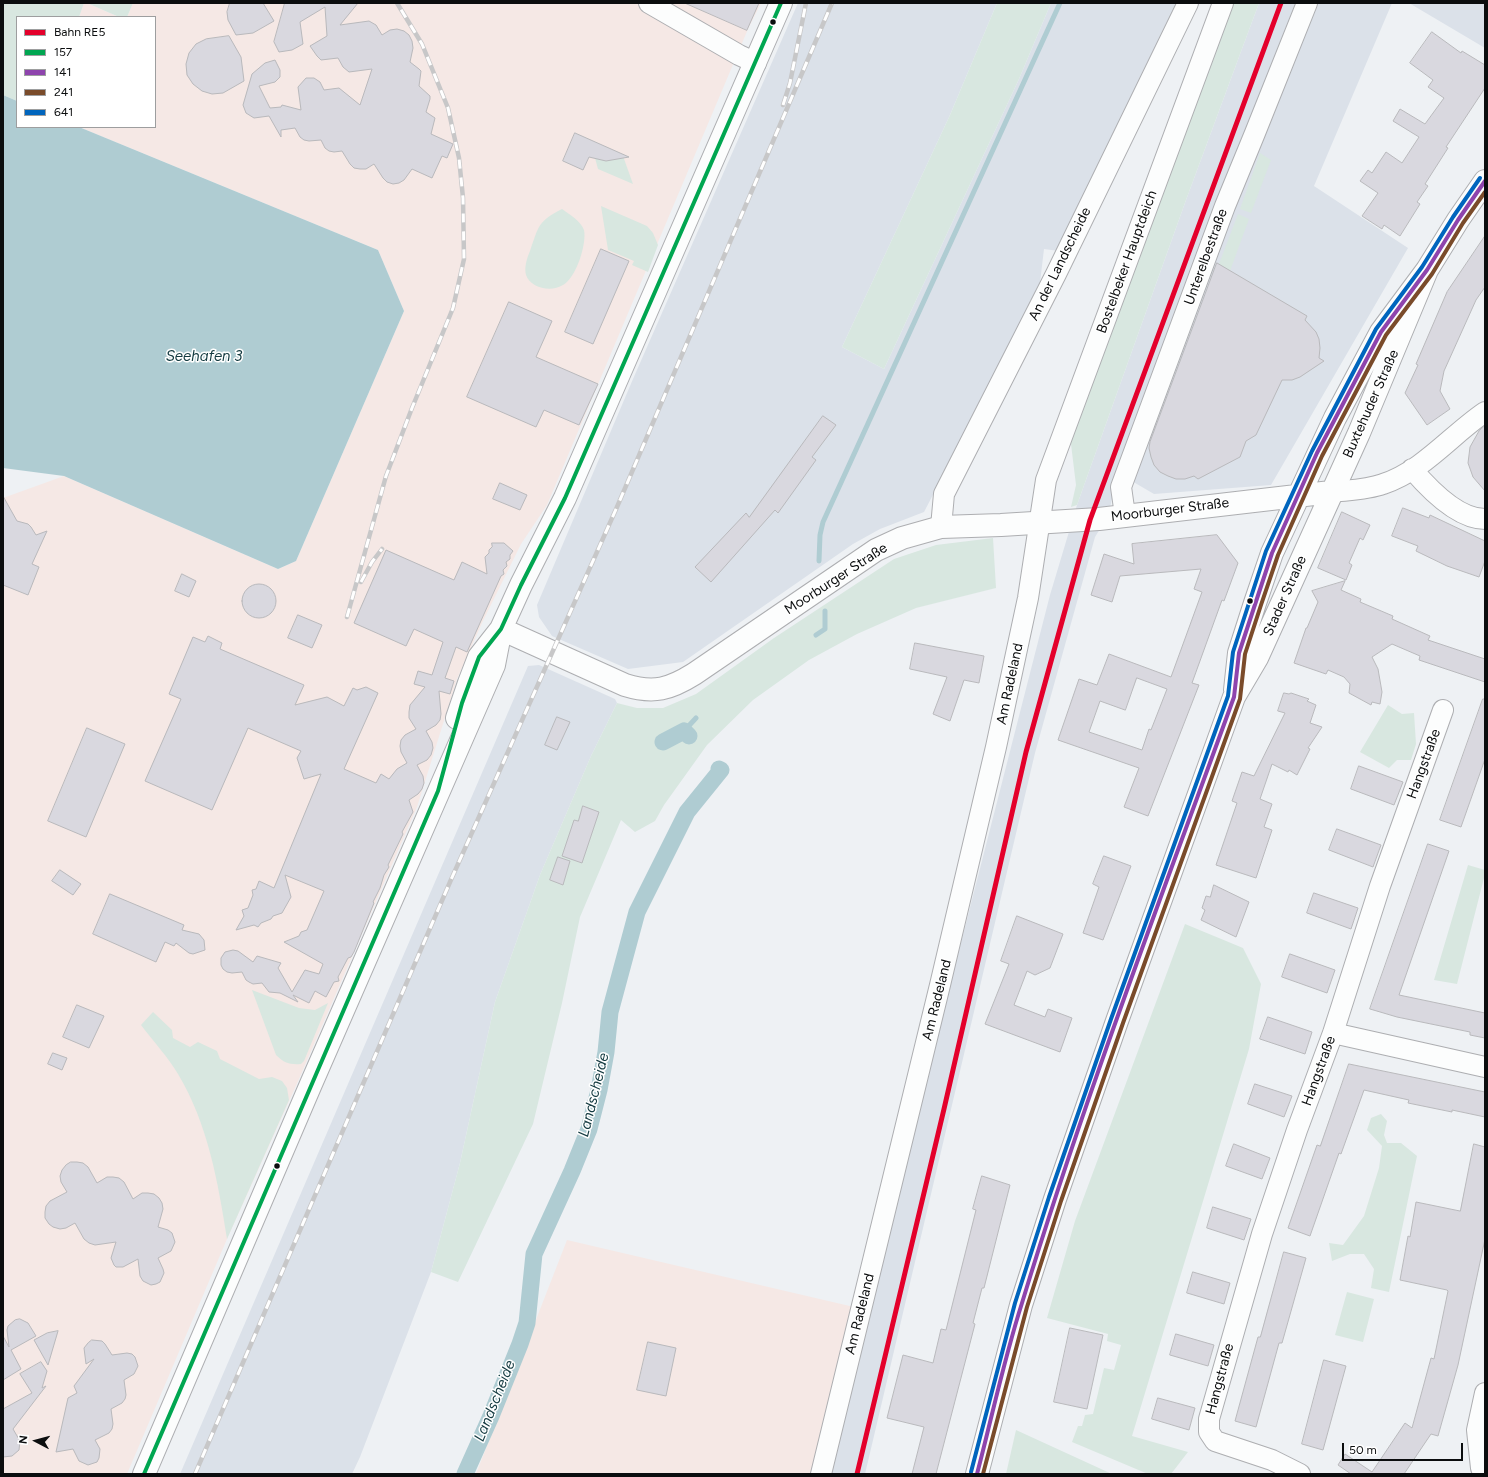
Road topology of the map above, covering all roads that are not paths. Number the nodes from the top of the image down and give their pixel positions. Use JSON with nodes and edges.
{"nodes":[{"id":1,"x":649,"y":3,"type":"edge"},
{"id":2,"x":781,"y":3,"type":"edge"},
{"id":3,"x":1188,"y":3,"type":"edge"},
{"id":4,"x":1223,"y":3,"type":"edge"},
{"id":5,"x":1307,"y":3,"type":"edge"},
{"id":6,"x":756,"y":63,"type":"junction"},
{"id":7,"x":1485,"y":181,"type":"edge"},
{"id":8,"x":1427,"y":270,"type":"junction"},
{"id":9,"x":1485,"y":412,"type":"edge"},
{"id":10,"x":1412,"y":470,"type":"junction"},
{"id":11,"x":1332,"y":492,"type":"junction"},
{"id":12,"x":1297,"y":496,"type":"junction"},
{"id":13,"x":1125,"y":515,"type":"junction"},
{"id":14,"x":1485,"y":519,"type":"edge"},
{"id":15,"x":1039,"y":522,"type":"junction"},
{"id":16,"x":941,"y":527,"type":"junction"},
{"id":17,"x":501,"y":629,"type":"junction"},
{"id":18,"x":1234,"y":697,"type":"junction"},
{"id":19,"x":1443,"y":710,"type":"dead end"},
{"id":20,"x":1333,"y":1033,"type":"junction"},
{"id":21,"x":1485,"y":1067,"type":"edge"},
{"id":22,"x":1484,"y":1401,"type":"edge"},
{"id":23,"x":1480,"y":1469,"type":"edge"},
{"id":24,"x":144,"y":1474,"type":"edge"},
{"id":25,"x":821,"y":1474,"type":"edge"},
{"id":26,"x":977,"y":1474,"type":"edge"},
{"id":27,"x":1300,"y":1474,"type":"edge"}],
"edges":[{"from":1,"to":6,"type":"street"},
{"from":2,"to":6,"type":"main road"},
{"from":3,"to":16,"type":"street","name":"An der Landscheide"},
{"from":4,"to":15,"type":"street","name":"Bostelbeker Hauptdeich"},
{"from":5,"to":13,"type":"street","name":"Unterelbestraße"},
{"from":6,"to":17,"type":"main road"},
{"from":7,"to":8,"type":"main road","name":"Buxtehuder Straße"},
{"from":8,"to":11,"type":"main road","name":"Buxtehuder Straße"},
{"from":8,"to":12,"type":"main road","name":"Buxtehuder Straße"},
{"from":9,"to":10,"type":"street"},
{"from":10,"to":11,"type":"street"},
{"from":10,"to":14,"type":"street"},
{"from":11,"to":12,"type":"main road","name":"Moorburger Straße"},
{"from":11,"to":18,"type":"main road","name":"Stader Straße"},
{"from":12,"to":13,"type":"main road","name":"Moorburger Straße"},
{"from":12,"to":18,"type":"main road","name":"Stader Straße"},
{"from":13,"to":15,"type":"main road","name":"Moorburger Straße"},
{"from":15,"to":16,"type":"main road","name":"Moorburger Straße"},
{"from":15,"to":25,"type":"street","name":"Am Radeland"},
{"from":16,"to":17,"type":"main road","name":"Moorburger Straße"},
{"from":17,"to":24,"type":"main road"},
{"from":18,"to":26,"type":"main road","name":"Stader Straße"},
{"from":19,"to":20,"type":"street","name":"Hangstraße"},
{"from":20,"to":21,"type":"street"},
{"from":20,"to":27,"type":"street","name":"Hangstraße"},
{"from":22,"to":23,"type":"street"}]}
